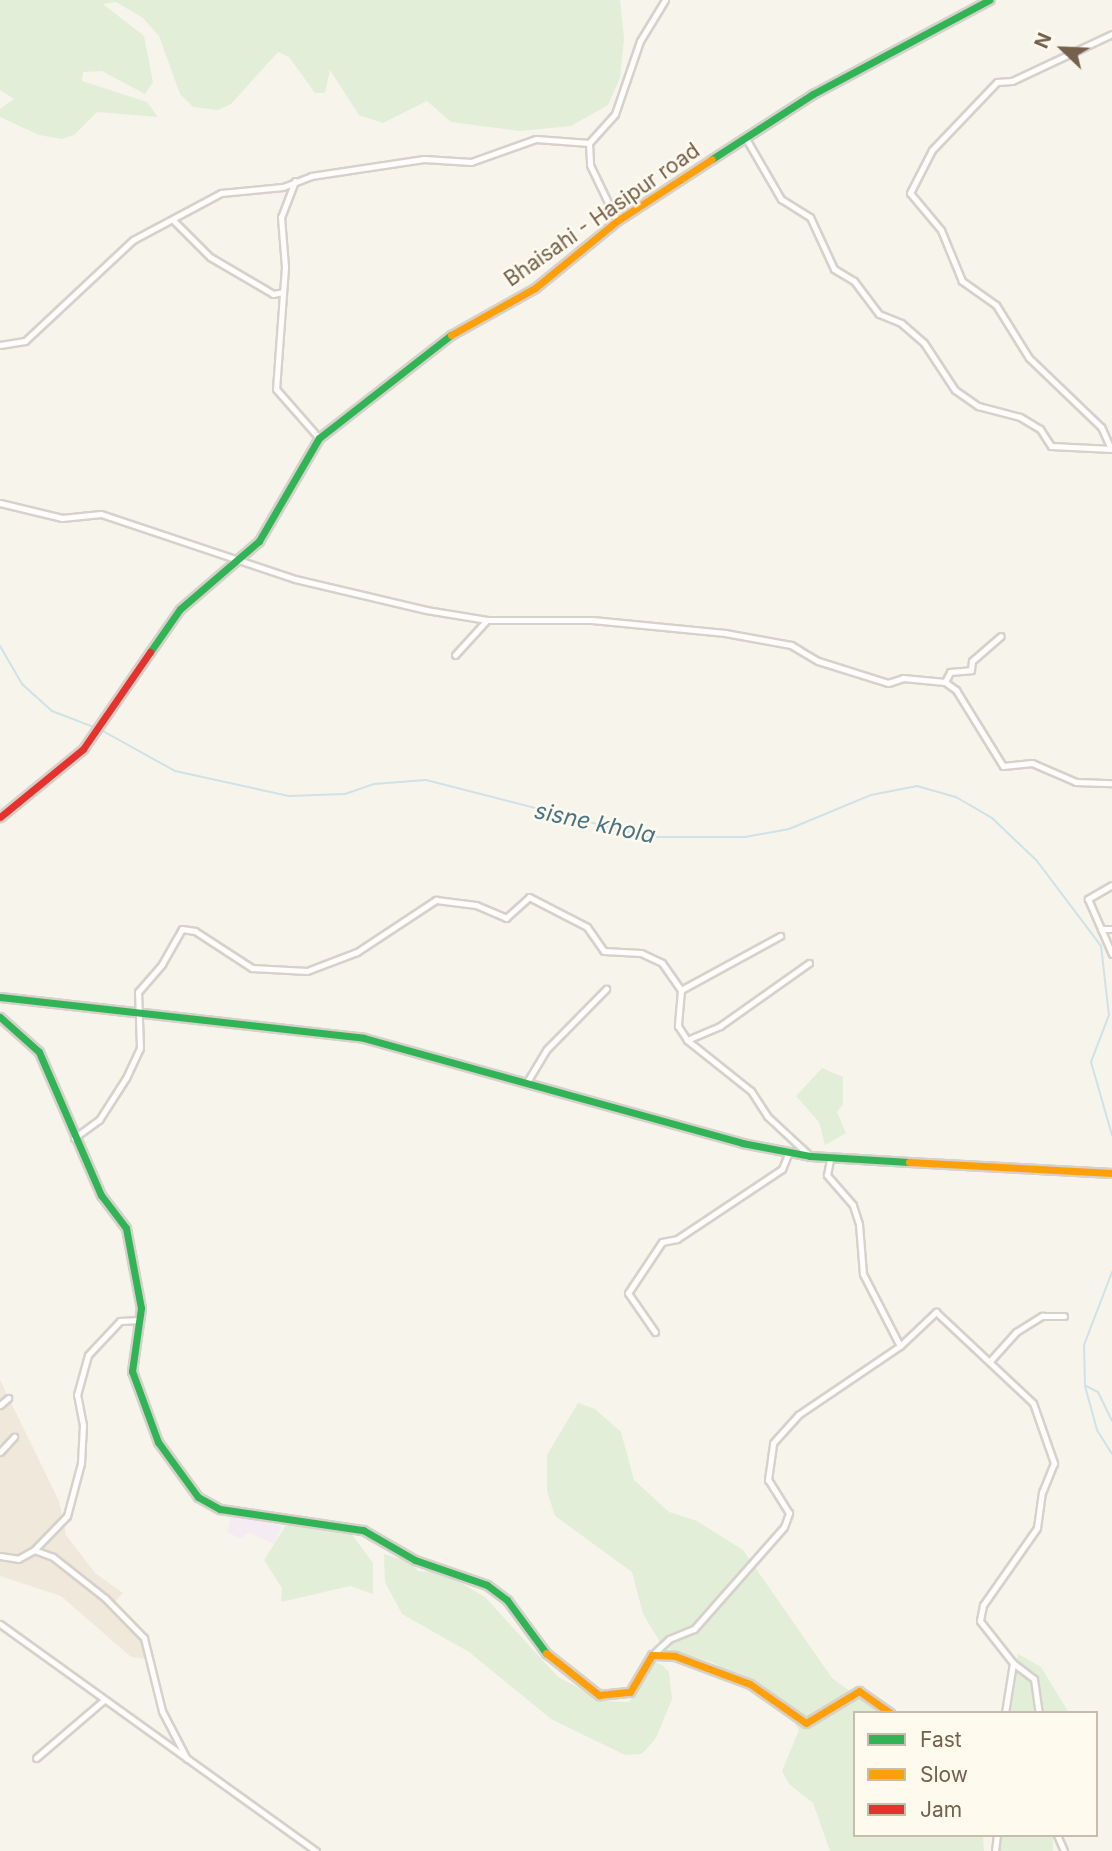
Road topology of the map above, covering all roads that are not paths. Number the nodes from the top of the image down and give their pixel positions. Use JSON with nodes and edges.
{"nodes":[{"id":1,"x":665,"y":0,"type":"edge"},
{"id":2,"x":989,"y":0,"type":"edge"},
{"id":3,"x":1112,"y":34,"type":"edge"},
{"id":4,"x":745,"y":137,"type":"junction"},
{"id":5,"x":589,"y":143,"type":"junction"},
{"id":6,"x":295,"y":180,"type":"junction"},
{"id":7,"x":173,"y":220,"type":"junction"},
{"id":8,"x":617,"y":221,"type":"junction"},
{"id":9,"x":283,"y":292,"type":"junction"},
{"id":10,"x":0,"y":345,"type":"edge"},
{"id":11,"x":319,"y":438,"type":"junction"},
{"id":12,"x":1112,"y":449,"type":"edge"},
{"id":13,"x":0,"y":503,"type":"edge"},
{"id":14,"x":240,"y":558,"type":"junction"},
{"id":15,"x":487,"y":620,"type":"junction"},
{"id":16,"x":1001,"y":636,"type":"dead end"},
{"id":17,"x":455,"y":655,"type":"dead end"},
{"id":18,"x":945,"y":682,"type":"junction"},
{"id":19,"x":1112,"y":783,"type":"edge"},
{"id":20,"x":0,"y":817,"type":"edge"},
{"id":21,"x":1112,"y":885,"type":"edge"},
{"id":22,"x":1101,"y":929,"type":"junction"},
{"id":23,"x":1112,"y":929,"type":"edge"},
{"id":24,"x":780,"y":936,"type":"dead end"},
{"id":25,"x":1112,"y":954,"type":"edge"},
{"id":26,"x":808,"y":963,"type":"dead end"},
{"id":27,"x":606,"y":989,"type":"dead end"},
{"id":28,"x":681,"y":990,"type":"junction"},
{"id":29,"x":0,"y":997,"type":"edge"},
{"id":30,"x":136,"y":1011,"type":"junction"},
{"id":31,"x":0,"y":1017,"type":"edge"},
{"id":32,"x":687,"y":1040,"type":"junction"},
{"id":33,"x":527,"y":1082,"type":"junction"},
{"id":34,"x":74,"y":1138,"type":"junction"},
{"id":35,"x":789,"y":1152,"type":"junction"},
{"id":36,"x":810,"y":1156,"type":"junction"},
{"id":37,"x":830,"y":1160,"type":"junction"},
{"id":38,"x":1112,"y":1173,"type":"edge"},
{"id":39,"x":1065,"y":1316,"type":"dead end"},
{"id":40,"x":140,"y":1320,"type":"junction"},
{"id":41,"x":655,"y":1332,"type":"dead end"},
{"id":42,"x":900,"y":1346,"type":"junction"},
{"id":43,"x":990,"y":1361,"type":"junction"},
{"id":44,"x":8,"y":1398,"type":"dead end"},
{"id":45,"x":0,"y":1405,"type":"edge"},
{"id":46,"x":14,"y":1437,"type":"dead end"},
{"id":47,"x":0,"y":1452,"type":"edge"},
{"id":48,"x":34,"y":1550,"type":"junction"},
{"id":49,"x":0,"y":1556,"type":"edge"},
{"id":50,"x":0,"y":1624,"type":"edge"},
{"id":51,"x":652,"y":1655,"type":"junction"},
{"id":52,"x":1013,"y":1663,"type":"junction"},
{"id":53,"x":104,"y":1700,"type":"junction"},
{"id":54,"x":887,"y":1711,"type":"edge"},
{"id":55,"x":1005,"y":1711,"type":"edge"},
{"id":56,"x":1039,"y":1711,"type":"edge"},
{"id":57,"x":36,"y":1758,"type":"dead end"},
{"id":58,"x":187,"y":1759,"type":"junction"},
{"id":59,"x":316,"y":1851,"type":"edge"}],
"edges":[{"from":1,"to":5,"type":"street"},
{"from":2,"to":4,"type":"street","name":"Bhaisahi - Hasipur road"},
{"from":3,"to":12,"type":"street"},
{"from":4,"to":8,"type":"street","name":"Bhaisahi - Hasipur road"},
{"from":4,"to":12,"type":"street"},
{"from":5,"to":6,"type":"street"},
{"from":5,"to":8,"type":"street"},
{"from":6,"to":7,"type":"street"},
{"from":6,"to":9,"type":"street"},
{"from":7,"to":9,"type":"street"},
{"from":7,"to":10,"type":"street"},
{"from":8,"to":11,"type":"street","name":"Bhaisahi - Hasipur road"},
{"from":9,"to":11,"type":"street"},
{"from":11,"to":14,"type":"street","name":"Bhaisahi - Hasipur road"},
{"from":13,"to":14,"type":"street"},
{"from":14,"to":15,"type":"street"},
{"from":14,"to":20,"type":"street","name":"Bhaisahi - Hasipur road"},
{"from":15,"to":17,"type":"street"},
{"from":15,"to":18,"type":"street"},
{"from":16,"to":18,"type":"street"},
{"from":18,"to":19,"type":"street"},
{"from":21,"to":22,"type":"street"},
{"from":22,"to":23,"type":"street"},
{"from":22,"to":25,"type":"street"},
{"from":24,"to":28,"type":"street"},
{"from":26,"to":32,"type":"street"},
{"from":27,"to":33,"type":"street"},
{"from":28,"to":30,"type":"street"},
{"from":28,"to":32,"type":"street"},
{"from":29,"to":30,"type":"street"},
{"from":30,"to":33,"type":"street"},
{"from":30,"to":34,"type":"street"},
{"from":31,"to":34,"type":"street"},
{"from":32,"to":36,"type":"street"},
{"from":33,"to":35,"type":"street"},
{"from":34,"to":40,"type":"street"},
{"from":35,"to":36,"type":"street"},
{"from":35,"to":41,"type":"street"},
{"from":36,"to":37,"type":"street"},
{"from":37,"to":38,"type":"street"},
{"from":37,"to":42,"type":"street"},
{"from":39,"to":43,"type":"street"},
{"from":40,"to":48,"type":"street"},
{"from":40,"to":51,"type":"street"},
{"from":42,"to":43,"type":"street"},
{"from":42,"to":51,"type":"street"},
{"from":43,"to":52,"type":"street"},
{"from":44,"to":45,"type":"street"},
{"from":46,"to":47,"type":"street"},
{"from":48,"to":49,"type":"street"},
{"from":48,"to":58,"type":"street"},
{"from":50,"to":53,"type":"street"},
{"from":51,"to":54,"type":"street"},
{"from":52,"to":55,"type":"street"},
{"from":52,"to":56,"type":"street"},
{"from":53,"to":57,"type":"street"},
{"from":53,"to":58,"type":"street"},
{"from":58,"to":59,"type":"street"}]}
